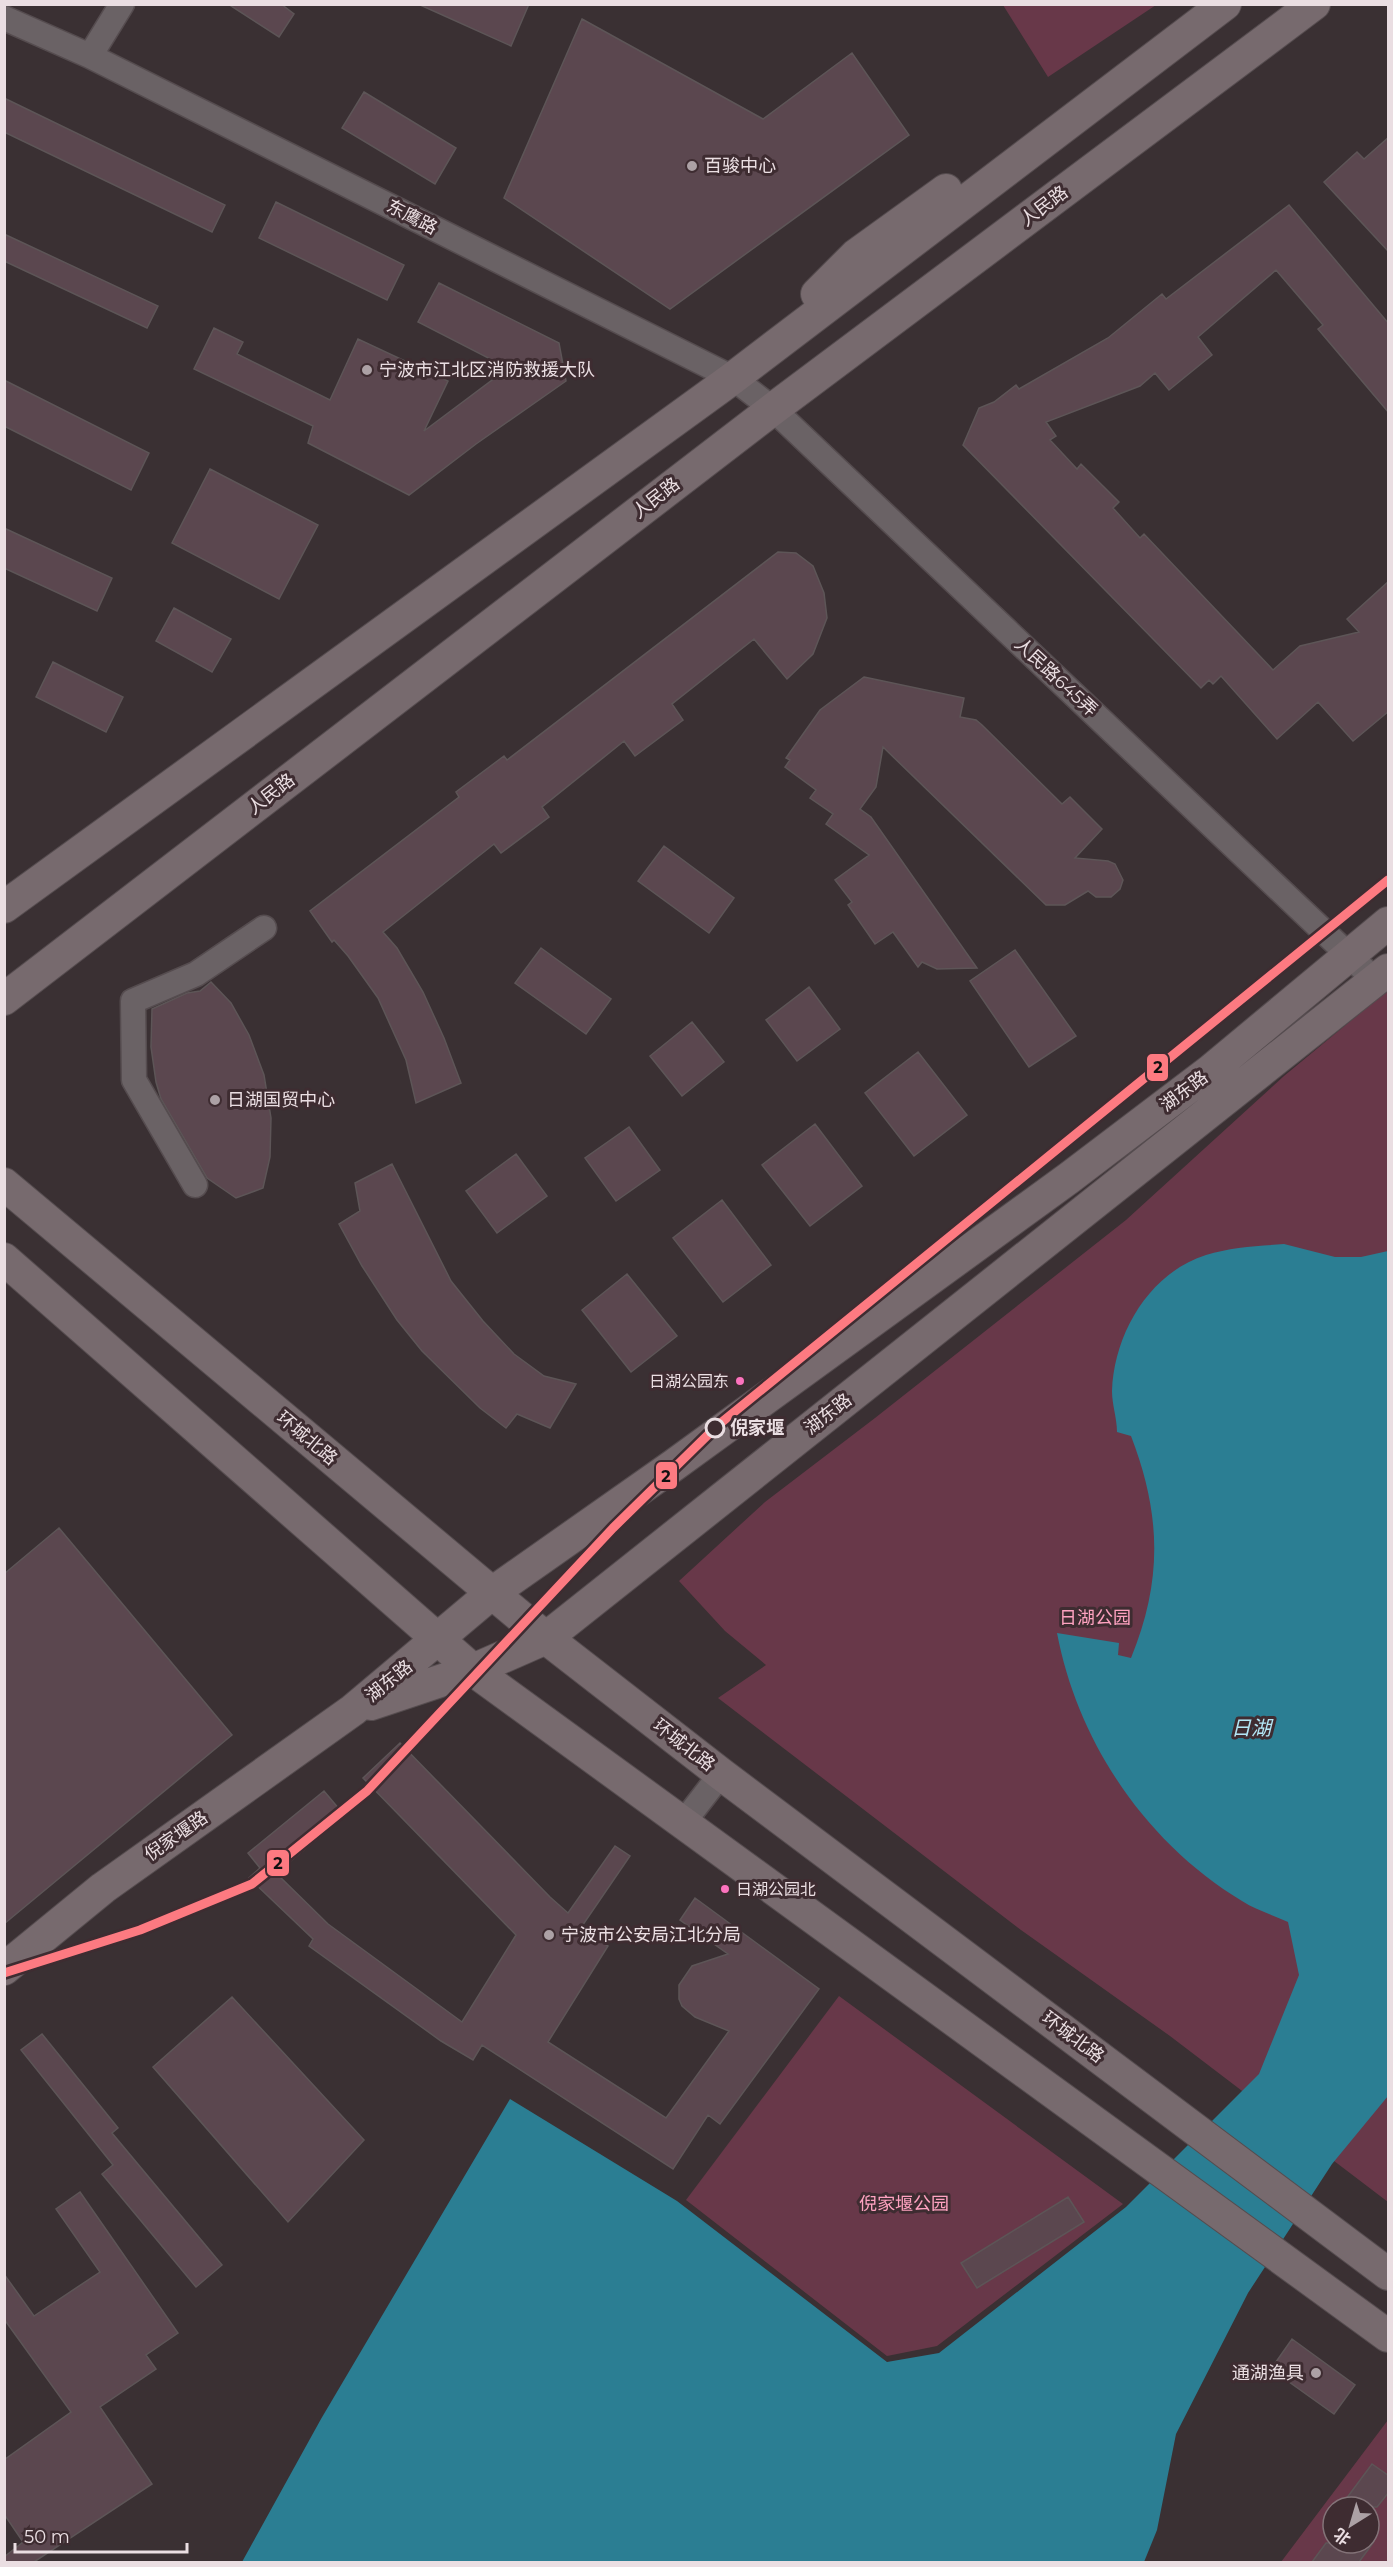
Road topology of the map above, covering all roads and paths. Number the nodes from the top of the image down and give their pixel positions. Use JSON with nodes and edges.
{"nodes":[{"id":1,"x":122,"y":4,"type":"edge"},
{"id":2,"x":1206,"y":4,"type":"edge"},
{"id":3,"x":1226,"y":4,"type":"edge"},
{"id":4,"x":1314,"y":4,"type":"edge"},
{"id":5,"x":4,"y":18,"type":"edge"},
{"id":6,"x":90,"y":56,"type":"junction"},
{"id":7,"x":733,"y":378,"type":"junction"},
{"id":8,"x":773,"y":409,"type":"junction"},
{"id":9,"x":4,"y":907,"type":"edge"},
{"id":10,"x":1389,"y":923,"type":"edge"},
{"id":11,"x":264,"y":928,"type":"dead end"},
{"id":12,"x":1350,"y":956,"type":"junction"},
{"id":13,"x":1382,"y":975,"type":"edge"},
{"id":14,"x":4,"y":999,"type":"edge"},
{"id":15,"x":4,"y":1184,"type":"edge"},
{"id":16,"x":195,"y":1185,"type":"dead end"},
{"id":17,"x":4,"y":1259,"type":"edge"},
{"id":18,"x":492,"y":1593,"type":"junction"},
{"id":19,"x":546,"y":1638,"type":"junction"},
{"id":20,"x":438,"y":1641,"type":"junction"},
{"id":21,"x":473,"y":1670,"type":"junction"},
{"id":22,"x":353,"y":1710,"type":"junction"},
{"id":23,"x":721,"y":1774,"type":"junction"},
{"id":24,"x":683,"y":1823,"type":"junction"},
{"id":25,"x":4,"y":1970,"type":"edge"},
{"id":26,"x":1389,"y":2274,"type":"edge"},
{"id":27,"x":1389,"y":2336,"type":"edge"}],
"edges":[{"from":1,"to":6,"type":"street"},
{"from":2,"to":7,"type":"main road"},
{"from":3,"to":7,"type":"main road"},
{"from":4,"to":8,"type":"main road","name":"人民路"},
{"from":5,"to":6,"type":"street","name":"东鹰路"},
{"from":6,"to":7,"type":"street","name":"东鹰路"},
{"from":7,"to":8,"type":"street","name":"人民路645弄"},
{"from":7,"to":9,"type":"main road"},
{"from":8,"to":12,"type":"street","name":"人民路645弄"},
{"from":8,"to":14,"type":"main road","name":"人民路"},
{"from":10,"to":12,"type":"main road","name":"湖东路"},
{"from":11,"to":16,"type":"street"},
{"from":12,"to":13,"type":"street","name":"人民路645弄"},
{"from":12,"to":18,"type":"main road","name":"湖东路"},
{"from":13,"to":19,"type":"main road","name":"湖东路"},
{"from":15,"to":18,"type":"main road","name":"环城北路"},
{"from":17,"to":20,"type":"main road"},
{"from":18,"to":19,"type":"main road","name":"环城北路"},
{"from":18,"to":20,"type":"main road","name":"湖东路"},
{"from":19,"to":21,"type":"main road","name":"湖东路"},
{"from":19,"to":23,"type":"main road","name":"环城北路"},
{"from":20,"to":21,"type":"main road"},
{"from":20,"to":22,"type":"main road","name":"湖东路"},
{"from":21,"to":22,"type":"main road","name":"湖东路"},
{"from":21,"to":24,"type":"main road"},
{"from":22,"to":25,"type":"main road","name":"倪家堰路"},
{"from":23,"to":24,"type":"street"},
{"from":23,"to":26,"type":"main road","name":"环城北路"},
{"from":24,"to":27,"type":"main road"}]}
